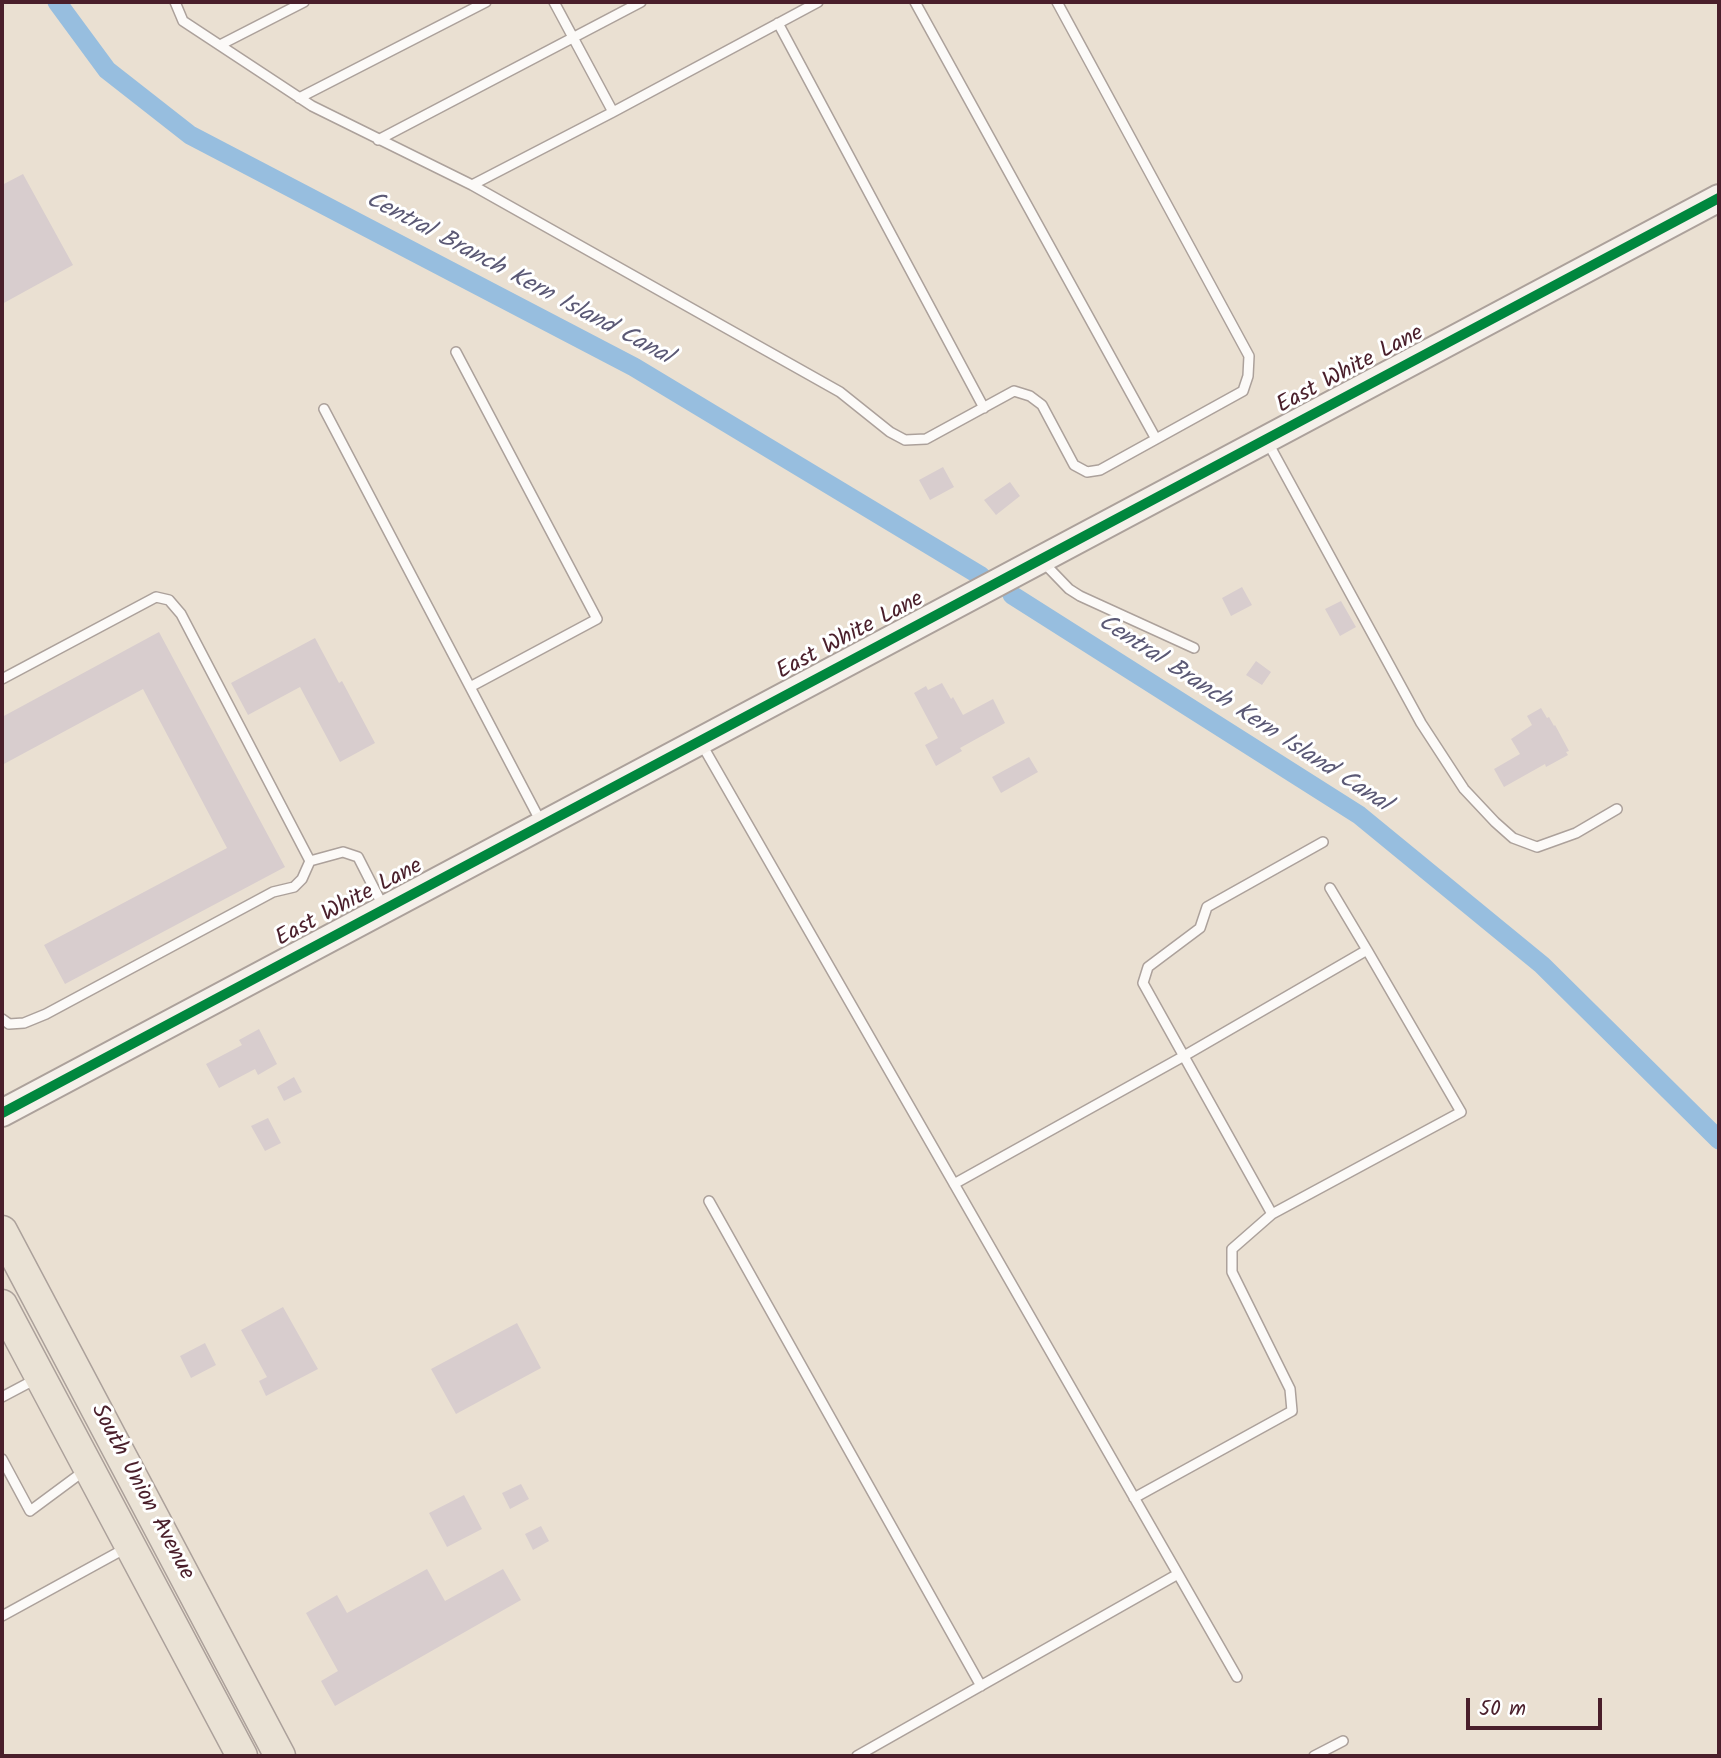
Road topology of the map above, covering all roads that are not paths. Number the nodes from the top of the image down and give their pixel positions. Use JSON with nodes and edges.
{"nodes":[{"id":1,"x":175,"y":2,"type":"edge"},
{"id":2,"x":304,"y":2,"type":"edge"},
{"id":3,"x":486,"y":2,"type":"edge"},
{"id":4,"x":554,"y":2,"type":"edge"},
{"id":5,"x":641,"y":2,"type":"edge"},
{"id":6,"x":818,"y":2,"type":"edge"},
{"id":7,"x":915,"y":2,"type":"edge"},
{"id":8,"x":1057,"y":2,"type":"edge"},
{"id":9,"x":778,"y":23,"type":"junction"},
{"id":10,"x":573,"y":37,"type":"junction"},
{"id":11,"x":219,"y":45,"type":"junction"},
{"id":12,"x":299,"y":98,"type":"junction"},
{"id":13,"x":613,"y":112,"type":"junction"},
{"id":14,"x":378,"y":140,"type":"junction"},
{"id":15,"x":472,"y":185,"type":"junction"},
{"id":16,"x":1719,"y":198,"type":"edge"},
{"id":17,"x":456,"y":352,"type":"dead end"},
{"id":18,"x":984,"y":408,"type":"junction"},
{"id":19,"x":324,"y":410,"type":"dead end"},
{"id":20,"x":1156,"y":439,"type":"junction"},
{"id":21,"x":1266,"y":440,"type":"junction"},
{"id":22,"x":1041,"y":560,"type":"junction"},
{"id":23,"x":1195,"y":648,"type":"dead end"},
{"id":24,"x":2,"y":679,"type":"edge"},
{"id":25,"x":470,"y":687,"type":"junction"},
{"id":26,"x":700,"y":741,"type":"junction"},
{"id":27,"x":1617,"y":809,"type":"dead end"},
{"id":28,"x":543,"y":825,"type":"junction"},
{"id":29,"x":1323,"y":842,"type":"dead end"},
{"id":30,"x":310,"y":861,"type":"junction"},
{"id":31,"x":1330,"y":888,"type":"dead end"},
{"id":32,"x":385,"y":909,"type":"junction"},
{"id":33,"x":1367,"y":950,"type":"junction"},
{"id":34,"x":2,"y":1019,"type":"edge"},
{"id":35,"x":1184,"y":1056,"type":"junction"},
{"id":36,"x":2,"y":1113,"type":"edge"},
{"id":37,"x":954,"y":1184,"type":"junction"},
{"id":38,"x":709,"y":1201,"type":"dead end"},
{"id":39,"x":1272,"y":1214,"type":"junction"},
{"id":40,"x":2,"y":1231,"type":"edge"},
{"id":41,"x":2,"y":1305,"type":"edge"},
{"id":42,"x":40,"y":1377,"type":"junction"},
{"id":43,"x":2,"y":1397,"type":"edge"},
{"id":44,"x":69,"y":1431,"type":"junction"},
{"id":45,"x":2,"y":1459,"type":"edge"},
{"id":46,"x":89,"y":1467,"type":"junction"},
{"id":47,"x":1134,"y":1498,"type":"junction"},
{"id":48,"x":130,"y":1545,"type":"junction"},
{"id":49,"x":180,"y":1568,"type":"junction"},
{"id":50,"x":1178,"y":1574,"type":"junction"},
{"id":51,"x":2,"y":1616,"type":"edge"},
{"id":52,"x":191,"y":1624,"type":"junction"},
{"id":53,"x":1237,"y":1677,"type":"dead end"},
{"id":54,"x":981,"y":1686,"type":"junction"},
{"id":55,"x":211,"y":1697,"type":"junction"},
{"id":56,"x":1343,"y":1741,"type":"dead end"},
{"id":57,"x":242,"y":1756,"type":"edge"},
{"id":58,"x":260,"y":1756,"type":"edge"},
{"id":59,"x":280,"y":1756,"type":"edge"},
{"id":60,"x":857,"y":1756,"type":"edge"},
{"id":61,"x":1314,"y":1756,"type":"edge"}],
"edges":[{"from":1,"to":11,"type":"lane"},
{"from":2,"to":11,"type":"lane"},
{"from":3,"to":12,"type":"lane"},
{"from":4,"to":10,"type":"lane"},
{"from":5,"to":10,"type":"lane"},
{"from":6,"to":9,"type":"lane"},
{"from":7,"to":20,"type":"lane"},
{"from":8,"to":20,"type":"lane"},
{"from":9,"to":13,"type":"lane"},
{"from":9,"to":18,"type":"lane"},
{"from":10,"to":13,"type":"lane"},
{"from":10,"to":14,"type":"lane"},
{"from":11,"to":12,"type":"lane"},
{"from":12,"to":14,"type":"lane"},
{"from":13,"to":15,"type":"lane"},
{"from":14,"to":15,"type":"lane"},
{"from":15,"to":18,"type":"lane"},
{"from":16,"to":21,"type":"street","name":"East White Lane"},
{"from":17,"to":25,"type":"lane"},
{"from":18,"to":20,"type":"lane"},
{"from":19,"to":25,"type":"lane"},
{"from":21,"to":22,"type":"street","name":"East White Lane"},
{"from":21,"to":27,"type":"lane"},
{"from":22,"to":23,"type":"lane"},
{"from":22,"to":26,"type":"street","name":"East White Lane"},
{"from":24,"to":30,"type":"lane"},
{"from":25,"to":28,"type":"lane"},
{"from":26,"to":28,"type":"street","name":"East White Lane"},
{"from":26,"to":37,"type":"lane"},
{"from":28,"to":32,"type":"street","name":"East White Lane"},
{"from":29,"to":35,"type":"lane"},
{"from":30,"to":32,"type":"lane"},
{"from":30,"to":34,"type":"lane"},
{"from":31,"to":33,"type":"lane"},
{"from":32,"to":36,"type":"street","name":"East White Lane"},
{"from":33,"to":35,"type":"lane"},
{"from":33,"to":39,"type":"lane"},
{"from":35,"to":37,"type":"lane"},
{"from":35,"to":39,"type":"lane"},
{"from":37,"to":47,"type":"lane"},
{"from":38,"to":54,"type":"lane"},
{"from":39,"to":47,"type":"lane"},
{"from":40,"to":49,"type":"main road","name":"South Union Avenue"},
{"from":41,"to":42,"type":"main road","name":"South Union Avenue"},
{"from":42,"to":43,"type":"lane"},
{"from":42,"to":44,"type":"main road","name":"South Union Avenue"},
{"from":44,"to":46,"type":"main road","name":"South Union Avenue"},
{"from":44,"to":49,"type":"main road"},
{"from":45,"to":46,"type":"lane"},
{"from":46,"to":48,"type":"main road","name":"South Union Avenue"},
{"from":47,"to":50,"type":"lane"},
{"from":48,"to":51,"type":"lane"},
{"from":48,"to":52,"type":"main road","name":"South Union Avenue"},
{"from":49,"to":52,"type":"main road","name":"South Union Avenue"},
{"from":50,"to":53,"type":"lane"},
{"from":50,"to":54,"type":"lane"},
{"from":52,"to":55,"type":"main road","name":"South Union Avenue"},
{"from":52,"to":59,"type":"main road","name":"South Union Avenue"},
{"from":54,"to":60,"type":"lane"},
{"from":55,"to":57,"type":"main road","name":"South Union Avenue"},
{"from":55,"to":58,"type":"main road"},
{"from":56,"to":61,"type":"lane"}]}
